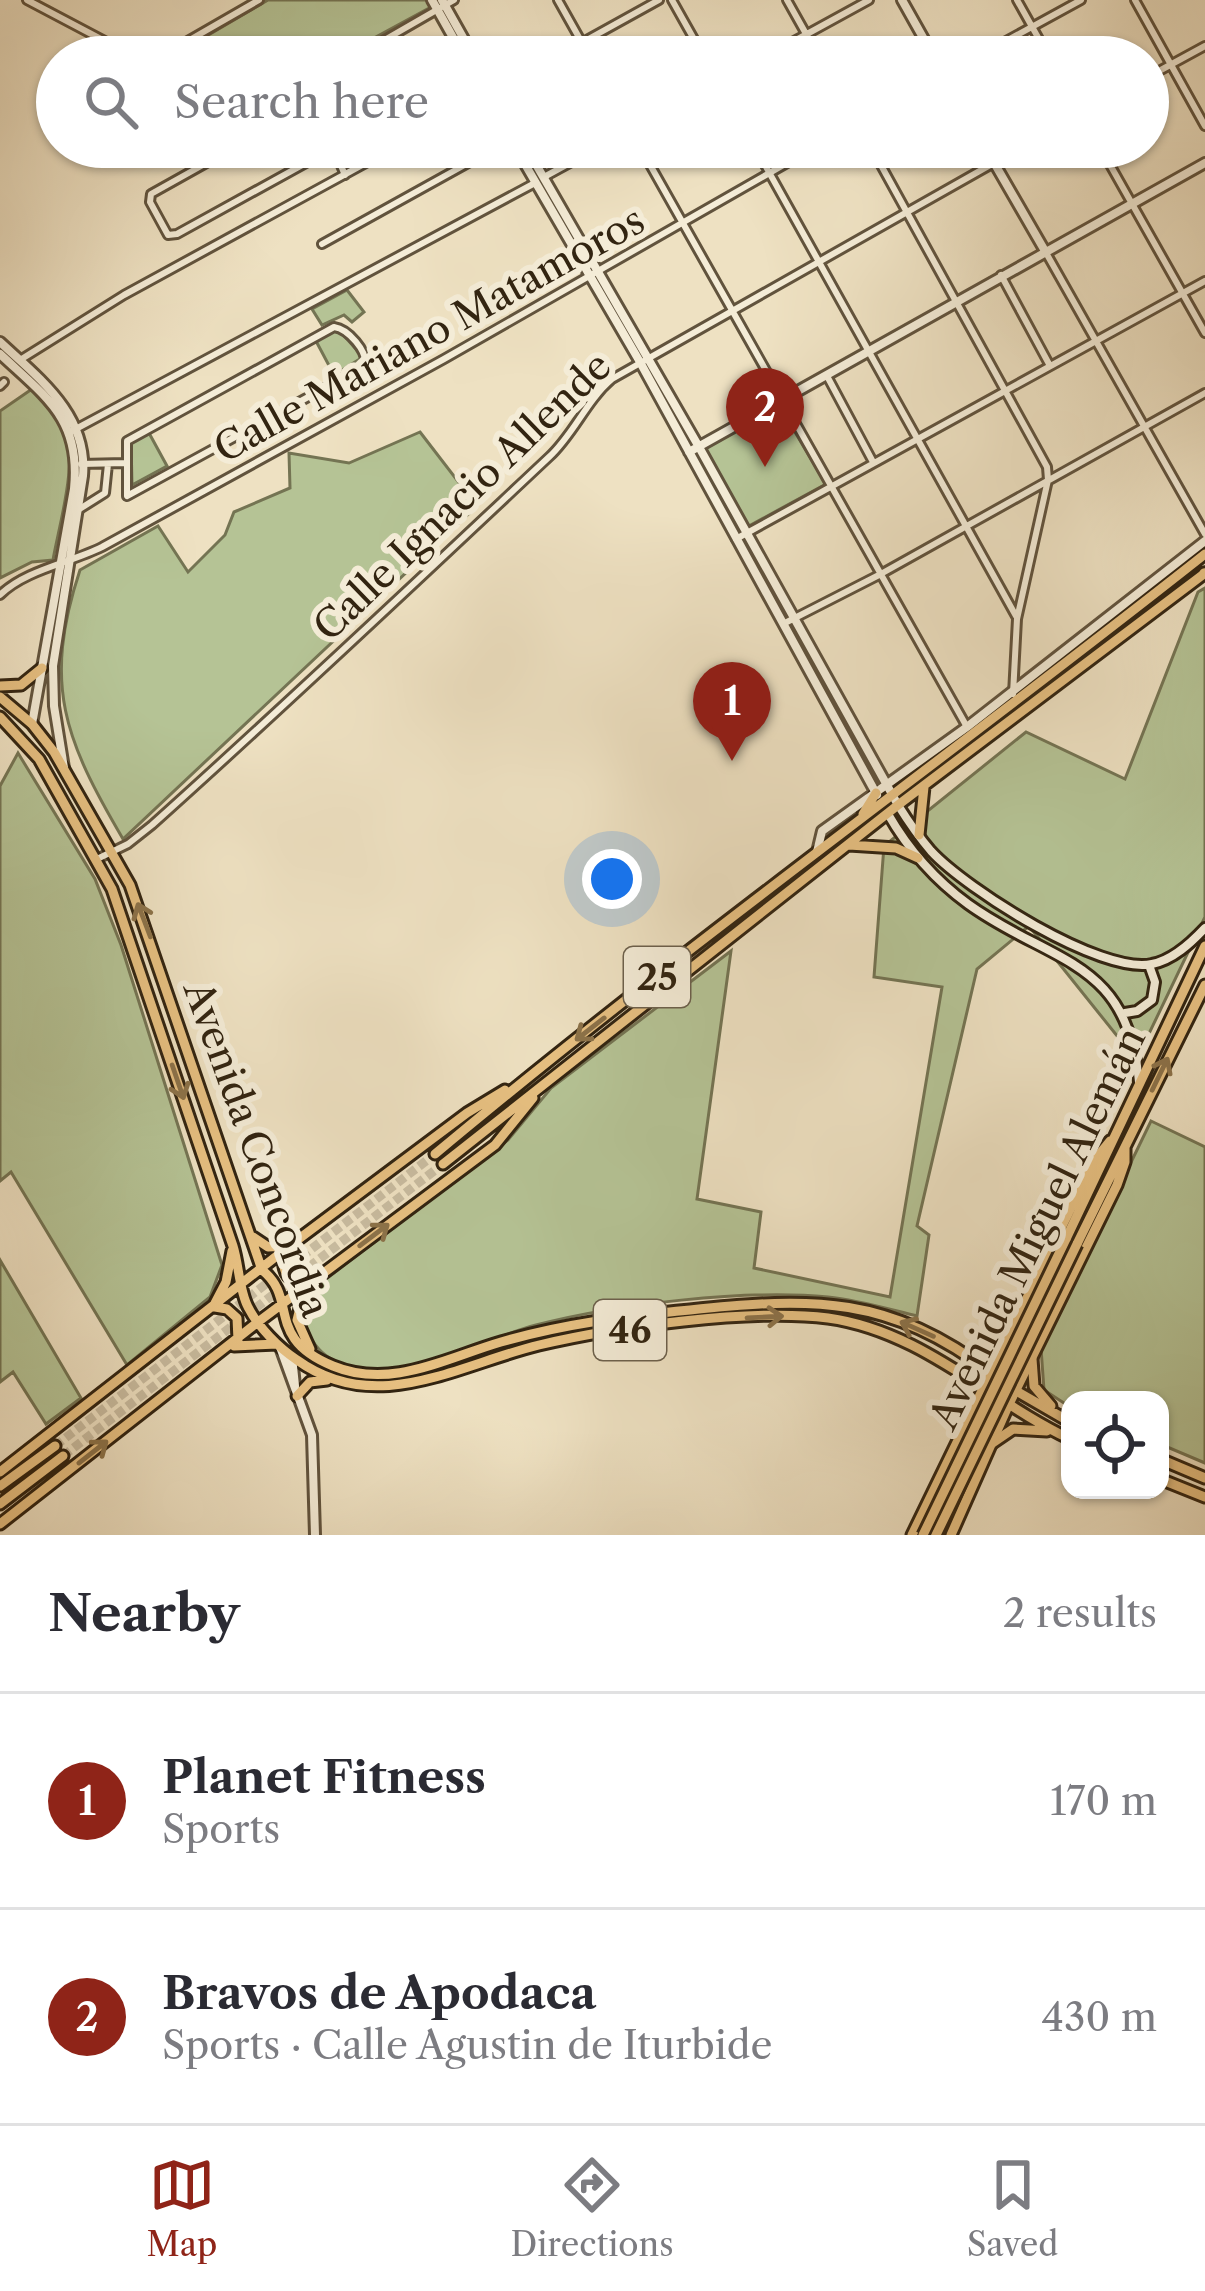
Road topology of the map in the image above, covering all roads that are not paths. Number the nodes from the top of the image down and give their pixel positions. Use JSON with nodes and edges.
{"nodes":[{"id":1,"x":27,"y":0,"type":"edge"},
{"id":2,"x":259,"y":0,"type":"edge"},
{"id":3,"x":558,"y":0,"type":"edge"},
{"id":4,"x":659,"y":0,"type":"edge"},
{"id":5,"x":672,"y":0,"type":"edge"},
{"id":6,"x":787,"y":0,"type":"edge"},
{"id":7,"x":868,"y":0,"type":"edge"},
{"id":8,"x":902,"y":0,"type":"edge"},
{"id":9,"x":1017,"y":0,"type":"edge"},
{"id":10,"x":1081,"y":0,"type":"edge"},
{"id":11,"x":1135,"y":0,"type":"edge"},
{"id":12,"x":442,"y":3,"type":"edge"},
{"id":13,"x":1031,"y":27,"type":"junction"},
{"id":14,"x":806,"y":34,"type":"junction"},
{"id":15,"x":95,"y":36,"type":"edge"},
{"id":16,"x":196,"y":36,"type":"edge"},
{"id":17,"x":392,"y":36,"type":"edge"},
{"id":18,"x":455,"y":36,"type":"edge"},
{"id":19,"x":462,"y":36,"type":"edge"},
{"id":20,"x":579,"y":36,"type":"edge"},
{"id":21,"x":593,"y":36,"type":"edge"},
{"id":22,"x":692,"y":36,"type":"edge"},
{"id":23,"x":802,"y":36,"type":"edge"},
{"id":24,"x":922,"y":36,"type":"edge"},
{"id":25,"x":1015,"y":36,"type":"edge"},
{"id":26,"x":1036,"y":36,"type":"edge"},
{"id":27,"x":1154,"y":36,"type":"edge"},
{"id":28,"x":1205,"y":46,"type":"edge"},
{"id":29,"x":1170,"y":65,"type":"joint"},
{"id":30,"x":1201,"y":111,"type":"edge"},
{"id":31,"x":1205,"y":126,"type":"edge"},
{"id":32,"x":1205,"y":163,"type":"edge"},
{"id":33,"x":197,"y":168,"type":"edge"},
{"id":34,"x":295,"y":168,"type":"edge"},
{"id":35,"x":342,"y":168,"type":"edge"},
{"id":36,"x":358,"y":168,"type":"edge"},
{"id":37,"x":459,"y":168,"type":"edge"},
{"id":38,"x":530,"y":168,"type":"edge"},
{"id":39,"x":534,"y":168,"type":"edge"},
{"id":40,"x":560,"y":168,"type":"edge"},
{"id":41,"x":652,"y":168,"type":"edge"},
{"id":42,"x":766,"y":168,"type":"edge"},
{"id":43,"x":778,"y":168,"type":"edge"},
{"id":44,"x":882,"y":168,"type":"edge"},
{"id":45,"x":985,"y":168,"type":"edge"},
{"id":46,"x":997,"y":168,"type":"edge"},
{"id":47,"x":1112,"y":168,"type":"edge"},
{"id":48,"x":769,"y":173,"type":"junction"},
{"id":49,"x":345,"y":175,"type":"junction"},
{"id":50,"x":539,"y":180,"type":"junction"},
{"id":51,"x":1132,"y":203,"type":"junction"},
{"id":52,"x":906,"y":211,"type":"junction"},
{"id":53,"x":683,"y":223,"type":"junction"},
{"id":54,"x":322,"y":244,"type":"dead end"},
{"id":55,"x":1045,"y":251,"type":"junction"},
{"id":56,"x":819,"y":262,"type":"junction"},
{"id":57,"x":598,"y":272,"type":"junction"},
{"id":58,"x":1001,"y":275,"type":"junction"},
{"id":59,"x":588,"y":278,"type":"junction"},
{"id":60,"x":1205,"y":280,"type":"edge"},
{"id":61,"x":1182,"y":293,"type":"junction"},
{"id":62,"x":956,"y":300,"type":"junction"},
{"id":63,"x":732,"y":311,"type":"junction"},
{"id":64,"x":1205,"y":333,"type":"edge"},
{"id":65,"x":1094,"y":339,"type":"junction"},
{"id":66,"x":0,"y":343,"type":"edge"},
{"id":67,"x":868,"y":350,"type":"junction"},
{"id":68,"x":0,"y":354,"type":"edge"},
{"id":69,"x":643,"y":359,"type":"junction"},
{"id":70,"x":16,"y":363,"type":"junction"},
{"id":71,"x":1048,"y":364,"type":"junction"},
{"id":72,"x":826,"y":375,"type":"junction"},
{"id":73,"x":1004,"y":389,"type":"junction"},
{"id":74,"x":1205,"y":393,"type":"edge"},
{"id":75,"x":782,"y":402,"type":"junction"},
{"id":76,"x":1143,"y":427,"type":"junction"},
{"id":77,"x":74,"y":430,"type":"junction"},
{"id":78,"x":917,"y":437,"type":"junction"},
{"id":79,"x":694,"y":450,"type":"junction"},
{"id":80,"x":873,"y":462,"type":"junction"},
{"id":81,"x":125,"y":463,"type":"junction"},
{"id":82,"x":80,"y":464,"type":"junction"},
{"id":83,"x":108,"y":464,"type":"junction"},
{"id":84,"x":126,"y":474,"type":"junction"},
{"id":85,"x":108,"y":475,"type":"junction"},
{"id":86,"x":1048,"y":480,"type":"junction"},
{"id":87,"x":832,"y":488,"type":"junction"},
{"id":88,"x":74,"y":511,"type":"junction"},
{"id":89,"x":967,"y":526,"type":"junction"},
{"id":90,"x":747,"y":533,"type":"junction"},
{"id":91,"x":1205,"y":538,"type":"edge"},
{"id":92,"x":736,"y":539,"type":"junction"},
{"id":93,"x":1205,"y":554,"type":"edge"},
{"id":94,"x":64,"y":565,"type":"junction"},
{"id":95,"x":1205,"y":573,"type":"edge"},
{"id":96,"x":879,"y":575,"type":"junction"},
{"id":97,"x":0,"y":595,"type":"edge"},
{"id":98,"x":796,"y":619,"type":"junction"},
{"id":99,"x":1017,"y":619,"type":"junction"},
{"id":100,"x":783,"y":624,"type":"junction"},
{"id":101,"x":42,"y":668,"type":"junction"},
{"id":102,"x":0,"y":686,"type":"edge"},
{"id":103,"x":0,"y":698,"type":"edge"},
{"id":104,"x":1016,"y":698,"type":"junction"},
{"id":105,"x":0,"y":717,"type":"edge"},
{"id":106,"x":32,"y":724,"type":"junction"},
{"id":107,"x":970,"y":731,"type":"junction"},
{"id":108,"x":39,"y":759,"type":"junction"},
{"id":109,"x":876,"y":766,"type":"junction"},
{"id":110,"x":64,"y":770,"type":"junction"},
{"id":111,"x":909,"y":770,"type":"junction"},
{"id":112,"x":924,"y":787,"type":"junction"},
{"id":113,"x":876,"y":793,"type":"junction"},
{"id":114,"x":892,"y":795,"type":"junction"},
{"id":115,"x":885,"y":809,"type":"junction"},
{"id":116,"x":847,"y":831,"type":"junction"},
{"id":117,"x":919,"y":835,"type":"junction"},
{"id":118,"x":849,"y":844,"type":"junction"},
{"id":119,"x":113,"y":852,"type":"junction"},
{"id":120,"x":817,"y":855,"type":"junction"},
{"id":121,"x":919,"y":858,"type":"junction"},
{"id":122,"x":97,"y":859,"type":"junction"},
{"id":123,"x":1205,"y":928,"type":"edge"},
{"id":124,"x":1205,"y":946,"type":"edge"},
{"id":125,"x":1149,"y":965,"type":"junction"},
{"id":126,"x":1205,"y":985,"type":"edge"},
{"id":127,"x":1125,"y":1013,"type":"junction"},
{"id":128,"x":526,"y":1078,"type":"junction"},
{"id":129,"x":1139,"y":1082,"type":"junction"},
{"id":130,"x":537,"y":1092,"type":"junction"},
{"id":131,"x":1110,"y":1141,"type":"junction"},
{"id":132,"x":1125,"y":1148,"type":"junction"},
{"id":133,"x":435,"y":1154,"type":"tunnel mouth"},
{"id":134,"x":443,"y":1164,"type":"tunnel mouth"},
{"id":135,"x":246,"y":1226,"type":"junction"},
{"id":136,"x":233,"y":1246,"type":"junction"},
{"id":137,"x":288,"y":1248,"type":"junction"},
{"id":138,"x":262,"y":1270,"type":"junction"},
{"id":139,"x":314,"y":1280,"type":"junction"},
{"id":140,"x":242,"y":1285,"type":"junction"},
{"id":141,"x":305,"y":1289,"type":"junction"},
{"id":142,"x":281,"y":1306,"type":"junction"},
{"id":143,"x":212,"y":1309,"type":"junction"},
{"id":144,"x":259,"y":1322,"type":"junction"},
{"id":145,"x":1011,"y":1330,"type":"junction"},
{"id":146,"x":233,"y":1344,"type":"junction"},
{"id":147,"x":1039,"y":1344,"type":"junction"},
{"id":148,"x":278,"y":1345,"type":"junction"},
{"id":149,"x":292,"y":1357,"type":"junction"},
{"id":150,"x":316,"y":1358,"type":"junction"},
{"id":151,"x":1031,"y":1359,"type":"junction"},
{"id":152,"x":989,"y":1372,"type":"junction"},
{"id":153,"x":333,"y":1380,"type":"junction"},
{"id":154,"x":982,"y":1386,"type":"junction"},
{"id":155,"x":1016,"y":1391,"type":"junction"},
{"id":156,"x":296,"y":1395,"type":"junction"},
{"id":157,"x":1009,"y":1404,"type":"junction"},
{"id":158,"x":1061,"y":1412,"type":"edge"},
{"id":159,"x":1061,"y":1415,"type":"edge"},
{"id":160,"x":968,"y":1416,"type":"junction"},
{"id":161,"x":997,"y":1431,"type":"junction"},
{"id":162,"x":1058,"y":1433,"type":"junction"},
{"id":163,"x":1061,"y":1434,"type":"edge"},
{"id":164,"x":992,"y":1444,"type":"junction"},
{"id":165,"x":55,"y":1446,"type":"tunnel mouth"},
{"id":166,"x":63,"y":1456,"type":"tunnel mouth"},
{"id":167,"x":1169,"y":1463,"type":"edge"},
{"id":168,"x":0,"y":1472,"type":"edge"},
{"id":169,"x":1205,"y":1478,"type":"edge"},
{"id":170,"x":1169,"y":1483,"type":"edge"},
{"id":171,"x":0,"y":1486,"type":"edge"},
{"id":172,"x":1205,"y":1497,"type":"edge"},
{"id":173,"x":0,"y":1504,"type":"edge"},
{"id":174,"x":0,"y":1524,"type":"edge"},
{"id":175,"x":315,"y":1535,"type":"edge"},
{"id":176,"x":912,"y":1535,"type":"edge"},
{"id":177,"x":922,"y":1535,"type":"edge"},
{"id":178,"x":936,"y":1535,"type":"edge"},
{"id":179,"x":951,"y":1535,"type":"edge"}],
"edges":[{"from":1,"to":15,"type":"street"},
{"from":2,"to":16,"type":"street"},
{"from":3,"to":20,"type":"street"},
{"from":4,"to":21,"type":"street"},
{"from":5,"to":22,"type":"street"},
{"from":6,"to":14,"type":"street"},
{"from":7,"to":14,"type":"street"},
{"from":8,"to":24,"type":"street"},
{"from":9,"to":13,"type":"street"},
{"from":10,"to":13,"type":"street"},
{"from":11,"to":27,"type":"street"},
{"from":12,"to":17,"type":"street"},
{"from":12,"to":18,"type":"street"},
{"from":12,"to":19,"type":"street"},
{"from":13,"to":25,"type":"street"},
{"from":13,"to":26,"type":"street"},
{"from":14,"to":23,"type":"street"},
{"from":28,"to":29,"type":"street"},
{"from":29,"to":30,"type":"street"},
{"from":30,"to":31,"type":"street"},
{"from":32,"to":51,"type":"street"},
{"from":33,"to":34,"type":"street"},
{"from":35,"to":49,"type":"street"},
{"from":36,"to":49,"type":"street"},
{"from":37,"to":54,"type":"street"},
{"from":38,"to":50,"type":"street"},
{"from":39,"to":50,"type":"street"},
{"from":40,"to":50,"type":"street"},
{"from":41,"to":53,"type":"street"},
{"from":42,"to":48,"type":"street"},
{"from":43,"to":48,"type":"street","name":"Calle Mariano Matamoros"},
{"from":44,"to":52,"type":"street"},
{"from":45,"to":52,"type":"street","name":"Calle Ignacio Allende"},
{"from":46,"to":55,"type":"street"},
{"from":47,"to":51,"type":"street"},
{"from":48,"to":53,"type":"street","name":"Calle Mariano Matamoros"},
{"from":48,"to":56,"type":"street"},
{"from":49,"to":70,"type":"street"},
{"from":50,"to":57,"type":"street"},
{"from":50,"to":59,"type":"street"},
{"from":50,"to":77,"type":"street"},
{"from":51,"to":55,"type":"street"},
{"from":51,"to":61,"type":"street"},
{"from":52,"to":56,"type":"street","name":"Calle Ignacio Allende"},
{"from":52,"to":62,"type":"street"},
{"from":53,"to":57,"type":"street","name":"Calle Mariano Matamoros"},
{"from":53,"to":63,"type":"street"},
{"from":55,"to":58,"type":"street"},
{"from":55,"to":65,"type":"street"},
{"from":56,"to":63,"type":"street","name":"Calle Ignacio Allende"},
{"from":56,"to":67,"type":"street"},
{"from":57,"to":59,"type":"street","name":"Calle Mariano Matamoros"},
{"from":57,"to":69,"type":"street"},
{"from":58,"to":62,"type":"street"},
{"from":58,"to":71,"type":"street"},
{"from":59,"to":69,"type":"street"},
{"from":59,"to":94,"type":"street","name":"Calle Mariano Matamoros"},
{"from":60,"to":61,"type":"street"},
{"from":61,"to":64,"type":"street"},
{"from":61,"to":65,"type":"street"},
{"from":62,"to":67,"type":"street"},
{"from":62,"to":73,"type":"street"},
{"from":63,"to":69,"type":"street","name":"Calle Ignacio Allende"},
{"from":63,"to":75,"type":"street"},
{"from":65,"to":71,"type":"street"},
{"from":65,"to":76,"type":"street"},
{"from":66,"to":70,"type":"street"},
{"from":67,"to":72,"type":"street"},
{"from":67,"to":78,"type":"street"},
{"from":68,"to":70,"type":"street"},
{"from":69,"to":79,"type":"street"},
{"from":69,"to":119,"type":"street","name":"Calle Ignacio Allende"},
{"from":70,"to":77,"type":"street"},
{"from":71,"to":73,"type":"street"},
{"from":72,"to":75,"type":"street"},
{"from":72,"to":80,"type":"street"},
{"from":73,"to":78,"type":"street"},
{"from":73,"to":86,"type":"street"},
{"from":74,"to":76,"type":"street"},
{"from":75,"to":79,"type":"street"},
{"from":75,"to":87,"type":"street"},
{"from":76,"to":86,"type":"street"},
{"from":76,"to":91,"type":"street"},
{"from":77,"to":82,"type":"street"},
{"from":78,"to":80,"type":"street"},
{"from":78,"to":89,"type":"street"},
{"from":79,"to":90,"type":"street"},
{"from":79,"to":92,"type":"street"},
{"from":80,"to":87,"type":"street"},
{"from":81,"to":83,"type":"street"},
{"from":81,"to":84,"type":"street"},
{"from":81,"to":84,"type":"street"},
{"from":82,"to":83,"type":"street"},
{"from":82,"to":88,"type":"street"},
{"from":83,"to":85,"type":"street"},
{"from":84,"to":85,"type":"street"},
{"from":85,"to":88,"type":"street"},
{"from":86,"to":89,"type":"street"},
{"from":86,"to":99,"type":"street"},
{"from":87,"to":90,"type":"street"},
{"from":87,"to":96,"type":"street"},
{"from":88,"to":94,"type":"street"},
{"from":89,"to":96,"type":"street"},
{"from":89,"to":99,"type":"street"},
{"from":90,"to":92,"type":"street"},
{"from":90,"to":98,"type":"street"},
{"from":91,"to":104,"type":"street"},
{"from":92,"to":100,"type":"street"},
{"from":93,"to":104,"type":"main road","number":"25"},
{"from":94,"to":97,"type":"street","name":"Calle Mariano Matamoros"},
{"from":94,"to":101,"type":"street"},
{"from":94,"to":110,"type":"street"},
{"from":95,"to":112,"type":"main road","number":"25"},
{"from":96,"to":98,"type":"street"},
{"from":96,"to":107,"type":"street"},
{"from":98,"to":100,"type":"street"},
{"from":98,"to":109,"type":"street"},
{"from":99,"to":104,"type":"street"},
{"from":100,"to":113,"type":"street"},
{"from":101,"to":102,"type":"main road"},
{"from":101,"to":106,"type":"street"},
{"from":103,"to":106,"type":"main road","name":"Avenida Concordia"},
{"from":104,"to":107,"type":"main road","number":"25"},
{"from":105,"to":108,"type":"main road","name":"Avenida Concordia","number":"46"},
{"from":106,"to":108,"type":"main road"},
{"from":106,"to":110,"type":"main road","name":"Avenida Concordia"},
{"from":107,"to":111,"type":"street"},
{"from":107,"to":114,"type":"main road","number":"25"},
{"from":108,"to":122,"type":"main road","name":"Avenida Concordia","number":"46"},
{"from":109,"to":111,"type":"street"},
{"from":109,"to":114,"type":"street"},
{"from":110,"to":119,"type":"main road","name":"Avenida Concordia"},
{"from":111,"to":114,"type":"street"},
{"from":112,"to":114,"type":"main road","number":"25"},
{"from":112,"to":117,"type":"main road"},
{"from":113,"to":114,"type":"street"},
{"from":113,"to":115,"type":"street"},
{"from":113,"to":116,"type":"main road"},
{"from":113,"to":120,"type":"street"},
{"from":114,"to":115,"type":"main road","number":"25"},
{"from":114,"to":117,"type":"street"},
{"from":115,"to":116,"type":"main road","number":"25"},
{"from":115,"to":118,"type":"main road","number":"25"},
{"from":115,"to":121,"type":"street"},
{"from":116,"to":120,"type":"main road","number":"25"},
{"from":117,"to":125,"type":"street"},
{"from":118,"to":121,"type":"main road"},
{"from":118,"to":130,"type":"main road","number":"25"},
{"from":119,"to":122,"type":"street","name":"Calle Ignacio Allende"},
{"from":135,"to":119,"type":"main road","name":"Avenida Concordia","one_way":true},
{"from":120,"to":128,"type":"main road","number":"25","one_way":true},
{"from":121,"to":127,"type":"street"},
{"from":122,"to":136,"type":"main road","name":"Avenida Concordia","number":"46","one_way":true},
{"from":123,"to":125,"type":"street"},
{"from":124,"to":129,"type":"main road","name":"Avenida Miguel Alemán"},
{"from":125,"to":127,"type":"street"},
{"from":132,"to":126,"type":"main road","name":"Avenida Miguel Alemán","one_way":true},
{"from":127,"to":129,"type":"street"},
{"from":128,"to":133,"type":"main road","number":"25"},
{"from":128,"to":137,"type":"main road"},
{"from":129,"to":131,"type":"main road","name":"Avenida Miguel Alemán"},
{"from":130,"to":134,"type":"main road","number":"25"},
{"from":139,"to":130,"type":"main road","one_way":true},
{"from":131,"to":145,"type":"main road"},
{"from":131,"to":177,"type":"main road","name":"Avenida Miguel Alemán","bridge":true},
{"from":132,"to":147,"type":"main road"},
{"from":132,"to":178,"type":"main road","name":"Avenida Miguel Alemán","bridge":true},
{"from":135,"to":137,"type":"main road"},
{"from":135,"to":138,"type":"main road","name":"Avenida Concordia"},
{"from":136,"to":140,"type":"main road","name":"Avenida Concordia","number":"46"},
{"from":136,"to":143,"type":"main road"},
{"from":137,"to":138,"type":"main road"},
{"from":137,"to":139,"type":"main road"},
{"from":138,"to":140,"type":"main road"},
{"from":138,"to":142,"type":"main road","name":"Avenida Concordia"},
{"from":139,"to":141,"type":"main road"},
{"from":140,"to":143,"type":"main road"},
{"from":140,"to":144,"type":"main road","name":"Avenida Concordia","number":"46"},
{"from":141,"to":142,"type":"main road"},
{"from":141,"to":150,"type":"main road"},
{"from":142,"to":144,"type":"main road"},
{"from":142,"to":150,"type":"main road","name":"Avenida Concordia"},
{"from":143,"to":146,"type":"main road"},
{"from":143,"to":168,"type":"main road"},
{"from":144,"to":146,"type":"main road"},
{"from":144,"to":148,"type":"main road","name":"Avenida Concordia","number":"46"},
{"from":145,"to":147,"type":"main road"},
{"from":145,"to":152,"type":"main road"},
{"from":146,"to":148,"type":"main road"},
{"from":174,"to":146,"type":"main road","one_way":true},
{"from":147,"to":151,"type":"main road"},
{"from":148,"to":149,"type":"main road","name":"Avenida Concordia","number":"46"},
{"from":148,"to":156,"type":"street"},
{"from":149,"to":153,"type":"main road","name":"Avenida Concordia","number":"46"},
{"from":149,"to":156,"type":"street"},
{"from":152,"to":150,"type":"main road","name":"Avenida Concordia","number":"46","one_way":true},
{"from":151,"to":155,"type":"main road"},
{"from":151,"to":158,"type":"main road"},
{"from":152,"to":154,"type":"main road"},
{"from":152,"to":155,"type":"main road","name":"Avenida Concordia","number":"46"},
{"from":153,"to":154,"type":"main road","name":"Avenida Concordia","number":"46","one_way":true},
{"from":153,"to":156,"type":"main road"},
{"from":154,"to":157,"type":"main road","name":"Avenida Concordia","number":"46"},
{"from":154,"to":160,"type":"main road"},
{"from":155,"to":157,"type":"main road"},
{"from":155,"to":159,"type":"main road","name":"Avenida Concordia"},
{"from":156,"to":175,"type":"street"},
{"from":157,"to":161,"type":"main road"},
{"from":157,"to":162,"type":"main road","name":"Avenida Concordia"},
{"from":160,"to":161,"type":"main road"},
{"from":160,"to":176,"type":"main road"},
{"from":161,"to":164,"type":"main road"},
{"from":162,"to":163,"type":"main road","name":"Avenida Concordia"},
{"from":162,"to":164,"type":"main road"},
{"from":164,"to":179,"type":"main road"},
{"from":165,"to":171,"type":"main road"},
{"from":166,"to":173,"type":"main road"},
{"from":167,"to":169,"type":"main road"},
{"from":170,"to":172,"type":"main road"}]}
